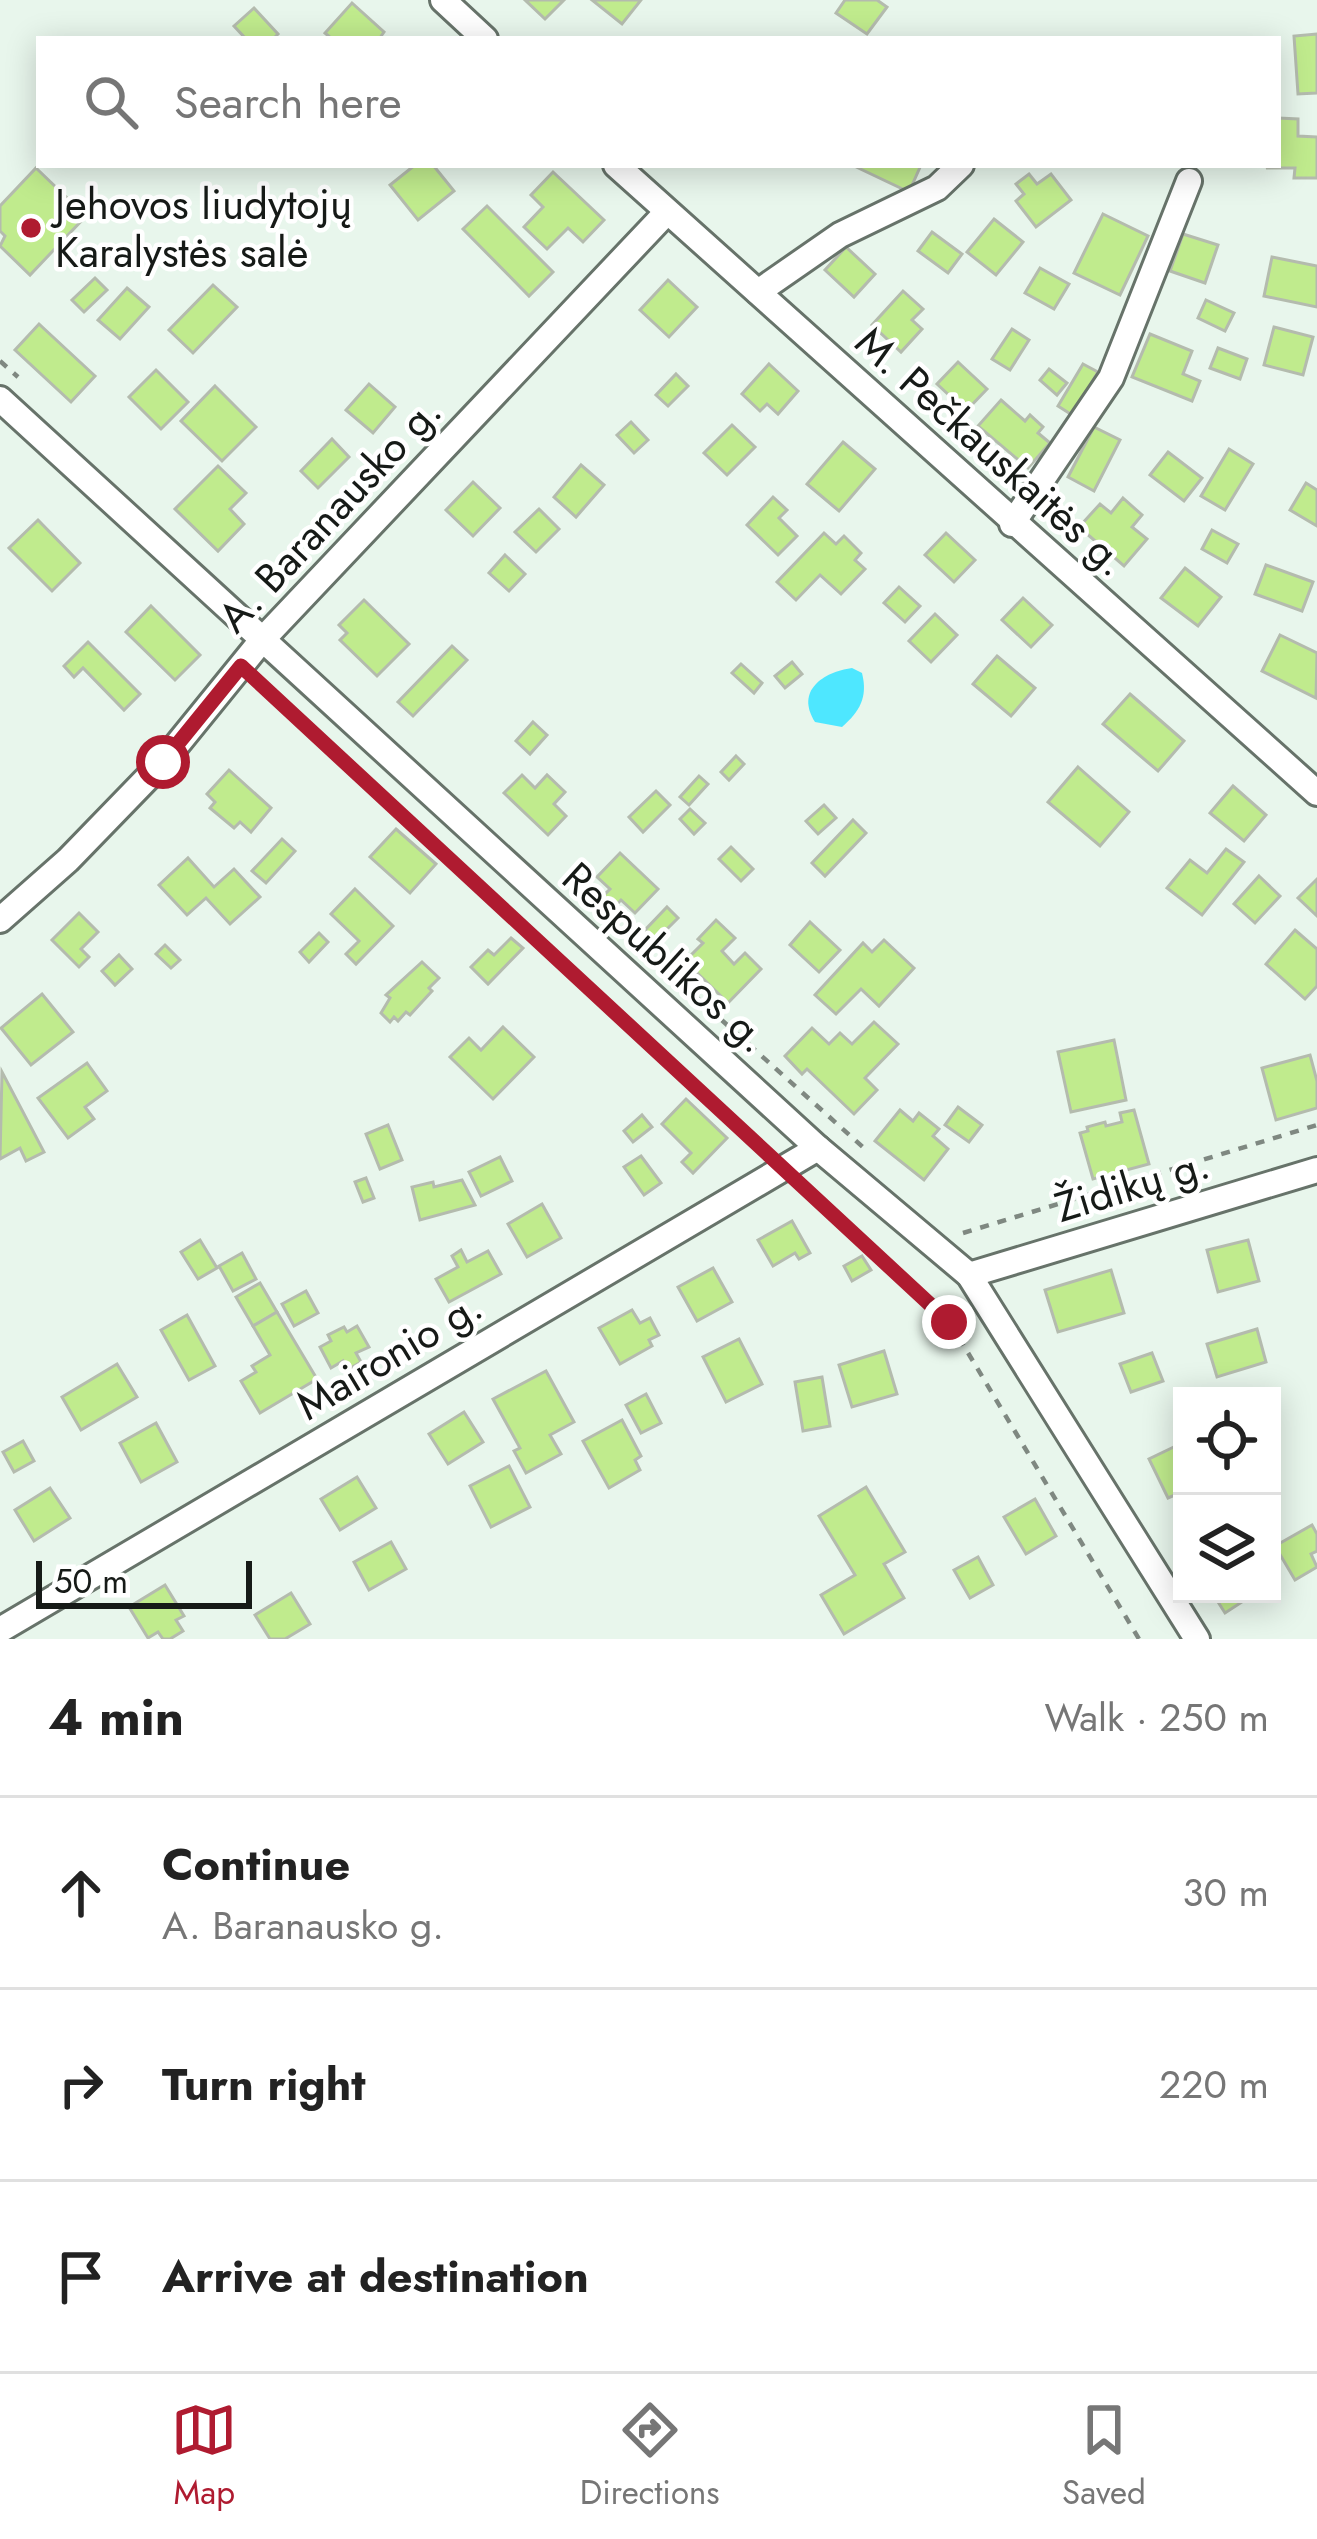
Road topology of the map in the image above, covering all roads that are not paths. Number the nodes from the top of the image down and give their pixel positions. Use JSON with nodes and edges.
{"nodes":[{"id":1,"x":443,"y":0,"type":"edge"},
{"id":2,"x":482,"y":36,"type":"edge"},
{"id":3,"x":619,"y":168,"type":"edge"},
{"id":4,"x":958,"y":168,"type":"edge"},
{"id":5,"x":1189,"y":181,"type":"dead end"},
{"id":6,"x":666,"y":213,"type":"junction"},
{"id":7,"x":758,"y":292,"type":"junction"},
{"id":8,"x":0,"y":400,"type":"edge"},
{"id":9,"x":1012,"y":524,"type":"junction"},
{"id":10,"x":262,"y":640,"type":"junction"},
{"id":11,"x":1314,"y":784,"type":"edge"},
{"id":12,"x":0,"y":920,"type":"edge"},
{"id":13,"x":818,"y":1148,"type":"junction"},
{"id":14,"x":1317,"y":1170,"type":"edge"},
{"id":15,"x":969,"y":1275,"type":"junction"},
{"id":16,"x":0,"y":1630,"type":"edge"},
{"id":17,"x":1197,"y":1639,"type":"edge"}],
"edges":[{"from":1,"to":2,"type":"street"},
{"from":3,"to":6,"type":"street","name":"M. Pečkauskaitės g."},
{"from":4,"to":7,"type":"street"},
{"from":5,"to":9,"type":"street"},
{"from":6,"to":7,"type":"street","name":"M. Pečkauskaitės g."},
{"from":6,"to":10,"type":"street","name":"A. Baranausko g."},
{"from":7,"to":9,"type":"street","name":"M. Pečkauskaitės g."},
{"from":8,"to":10,"type":"street","name":"Respublikos g."},
{"from":9,"to":11,"type":"street","name":"M. Pečkauskaitės g."},
{"from":10,"to":12,"type":"street","name":"A. Baranausko g."},
{"from":10,"to":13,"type":"street","name":"Respublikos g."},
{"from":13,"to":15,"type":"street","name":"Respublikos g."},
{"from":13,"to":16,"type":"street","name":"Maironio g."},
{"from":14,"to":15,"type":"street","name":"Židikų g."},
{"from":15,"to":17,"type":"street","name":"Respublikos g."}]}
